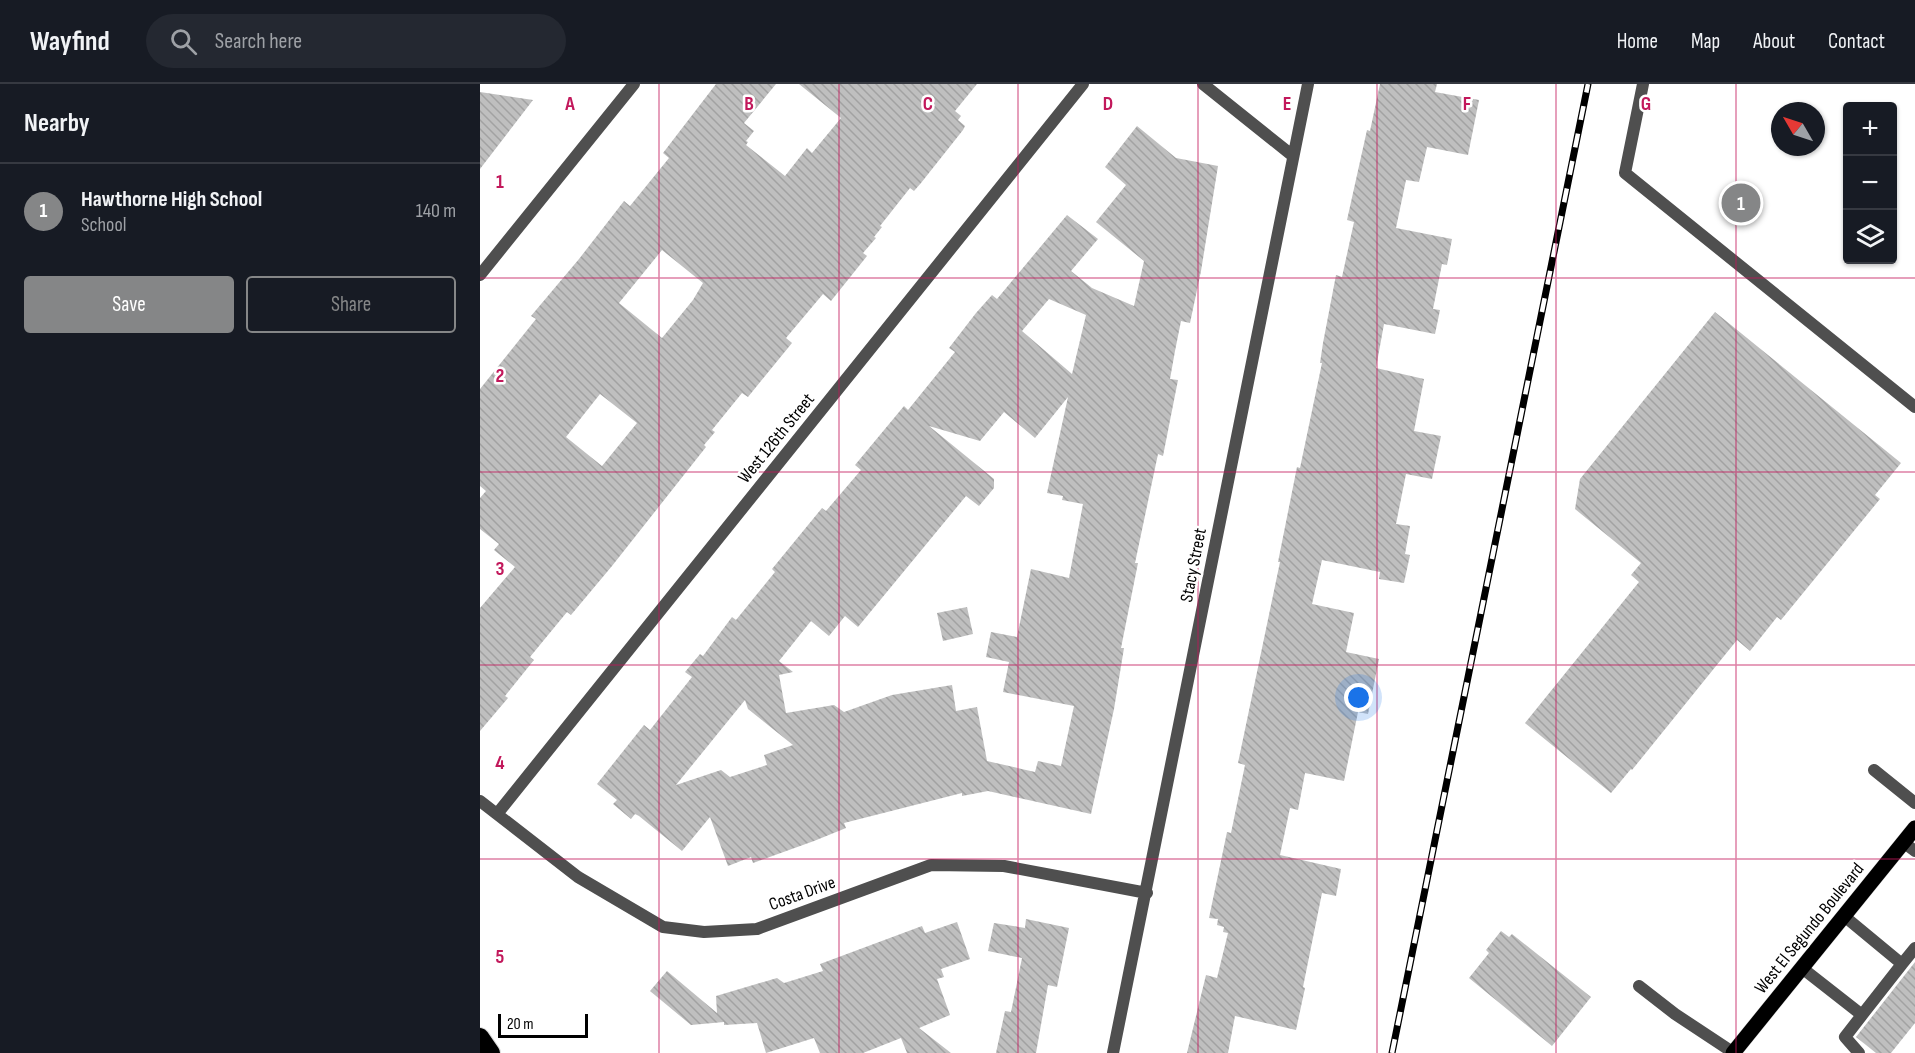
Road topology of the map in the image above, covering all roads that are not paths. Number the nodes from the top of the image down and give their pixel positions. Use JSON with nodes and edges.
{"nodes":[{"id":1,"x":634,"y":84,"type":"edge"},
{"id":2,"x":1083,"y":84,"type":"edge"},
{"id":3,"x":1203,"y":84,"type":"edge"},
{"id":4,"x":1308,"y":84,"type":"edge"},
{"id":5,"x":1643,"y":84,"type":"edge"},
{"id":6,"x":1293,"y":156,"type":"junction"},
{"id":7,"x":480,"y":275,"type":"edge"},
{"id":8,"x":1915,"y":407,"type":"edge"},
{"id":9,"x":1874,"y":770,"type":"dead end"},
{"id":10,"x":480,"y":801,"type":"edge"},
{"id":11,"x":1915,"y":803,"type":"edge"},
{"id":12,"x":497,"y":814,"type":"junction"},
{"id":13,"x":1915,"y":828,"type":"edge"},
{"id":14,"x":1909,"y":847,"type":"edge"},
{"id":15,"x":1147,"y":893,"type":"junction"},
{"id":16,"x":1844,"y":916,"type":"junction"},
{"id":17,"x":1915,"y":948,"type":"edge"},
{"id":18,"x":1902,"y":964,"type":"junction"},
{"id":19,"x":1802,"y":968,"type":"junction"},
{"id":20,"x":1639,"y":986,"type":"dead end"},
{"id":21,"x":1862,"y":1015,"type":"junction"},
{"id":22,"x":480,"y":1037,"type":"edge"},
{"id":23,"x":491,"y":1053,"type":"edge"},
{"id":24,"x":1113,"y":1053,"type":"edge"},
{"id":25,"x":1734,"y":1053,"type":"edge"},
{"id":26,"x":1859,"y":1053,"type":"edge"}],
"edges":[{"from":1,"to":7,"type":"street"},
{"from":2,"to":12,"type":"street","name":"West 126th Street"},
{"from":3,"to":6,"type":"street"},
{"from":4,"to":6,"type":"street","name":"Stacy Street"},
{"from":5,"to":8,"type":"street"},
{"from":6,"to":15,"type":"street","name":"Stacy Street"},
{"from":9,"to":11,"type":"street"},
{"from":10,"to":12,"type":"street","name":"Costa Drive"},
{"from":12,"to":15,"type":"street","name":"Costa Drive"},
{"from":13,"to":14,"type":"main road","name":"West El Segundo Boulevard"},
{"from":14,"to":16,"type":"main road","name":"West El Segundo Boulevard"},
{"from":15,"to":24,"type":"street","name":"Stacy Street"},
{"from":16,"to":18,"type":"street"},
{"from":16,"to":19,"type":"main road","name":"West El Segundo Boulevard"},
{"from":17,"to":18,"type":"street"},
{"from":18,"to":21,"type":"street"},
{"from":19,"to":21,"type":"street"},
{"from":19,"to":25,"type":"main road","name":"West El Segundo Boulevard"},
{"from":20,"to":25,"type":"street"},
{"from":21,"to":26,"type":"street"},
{"from":22,"to":23,"type":"highway"}]}
